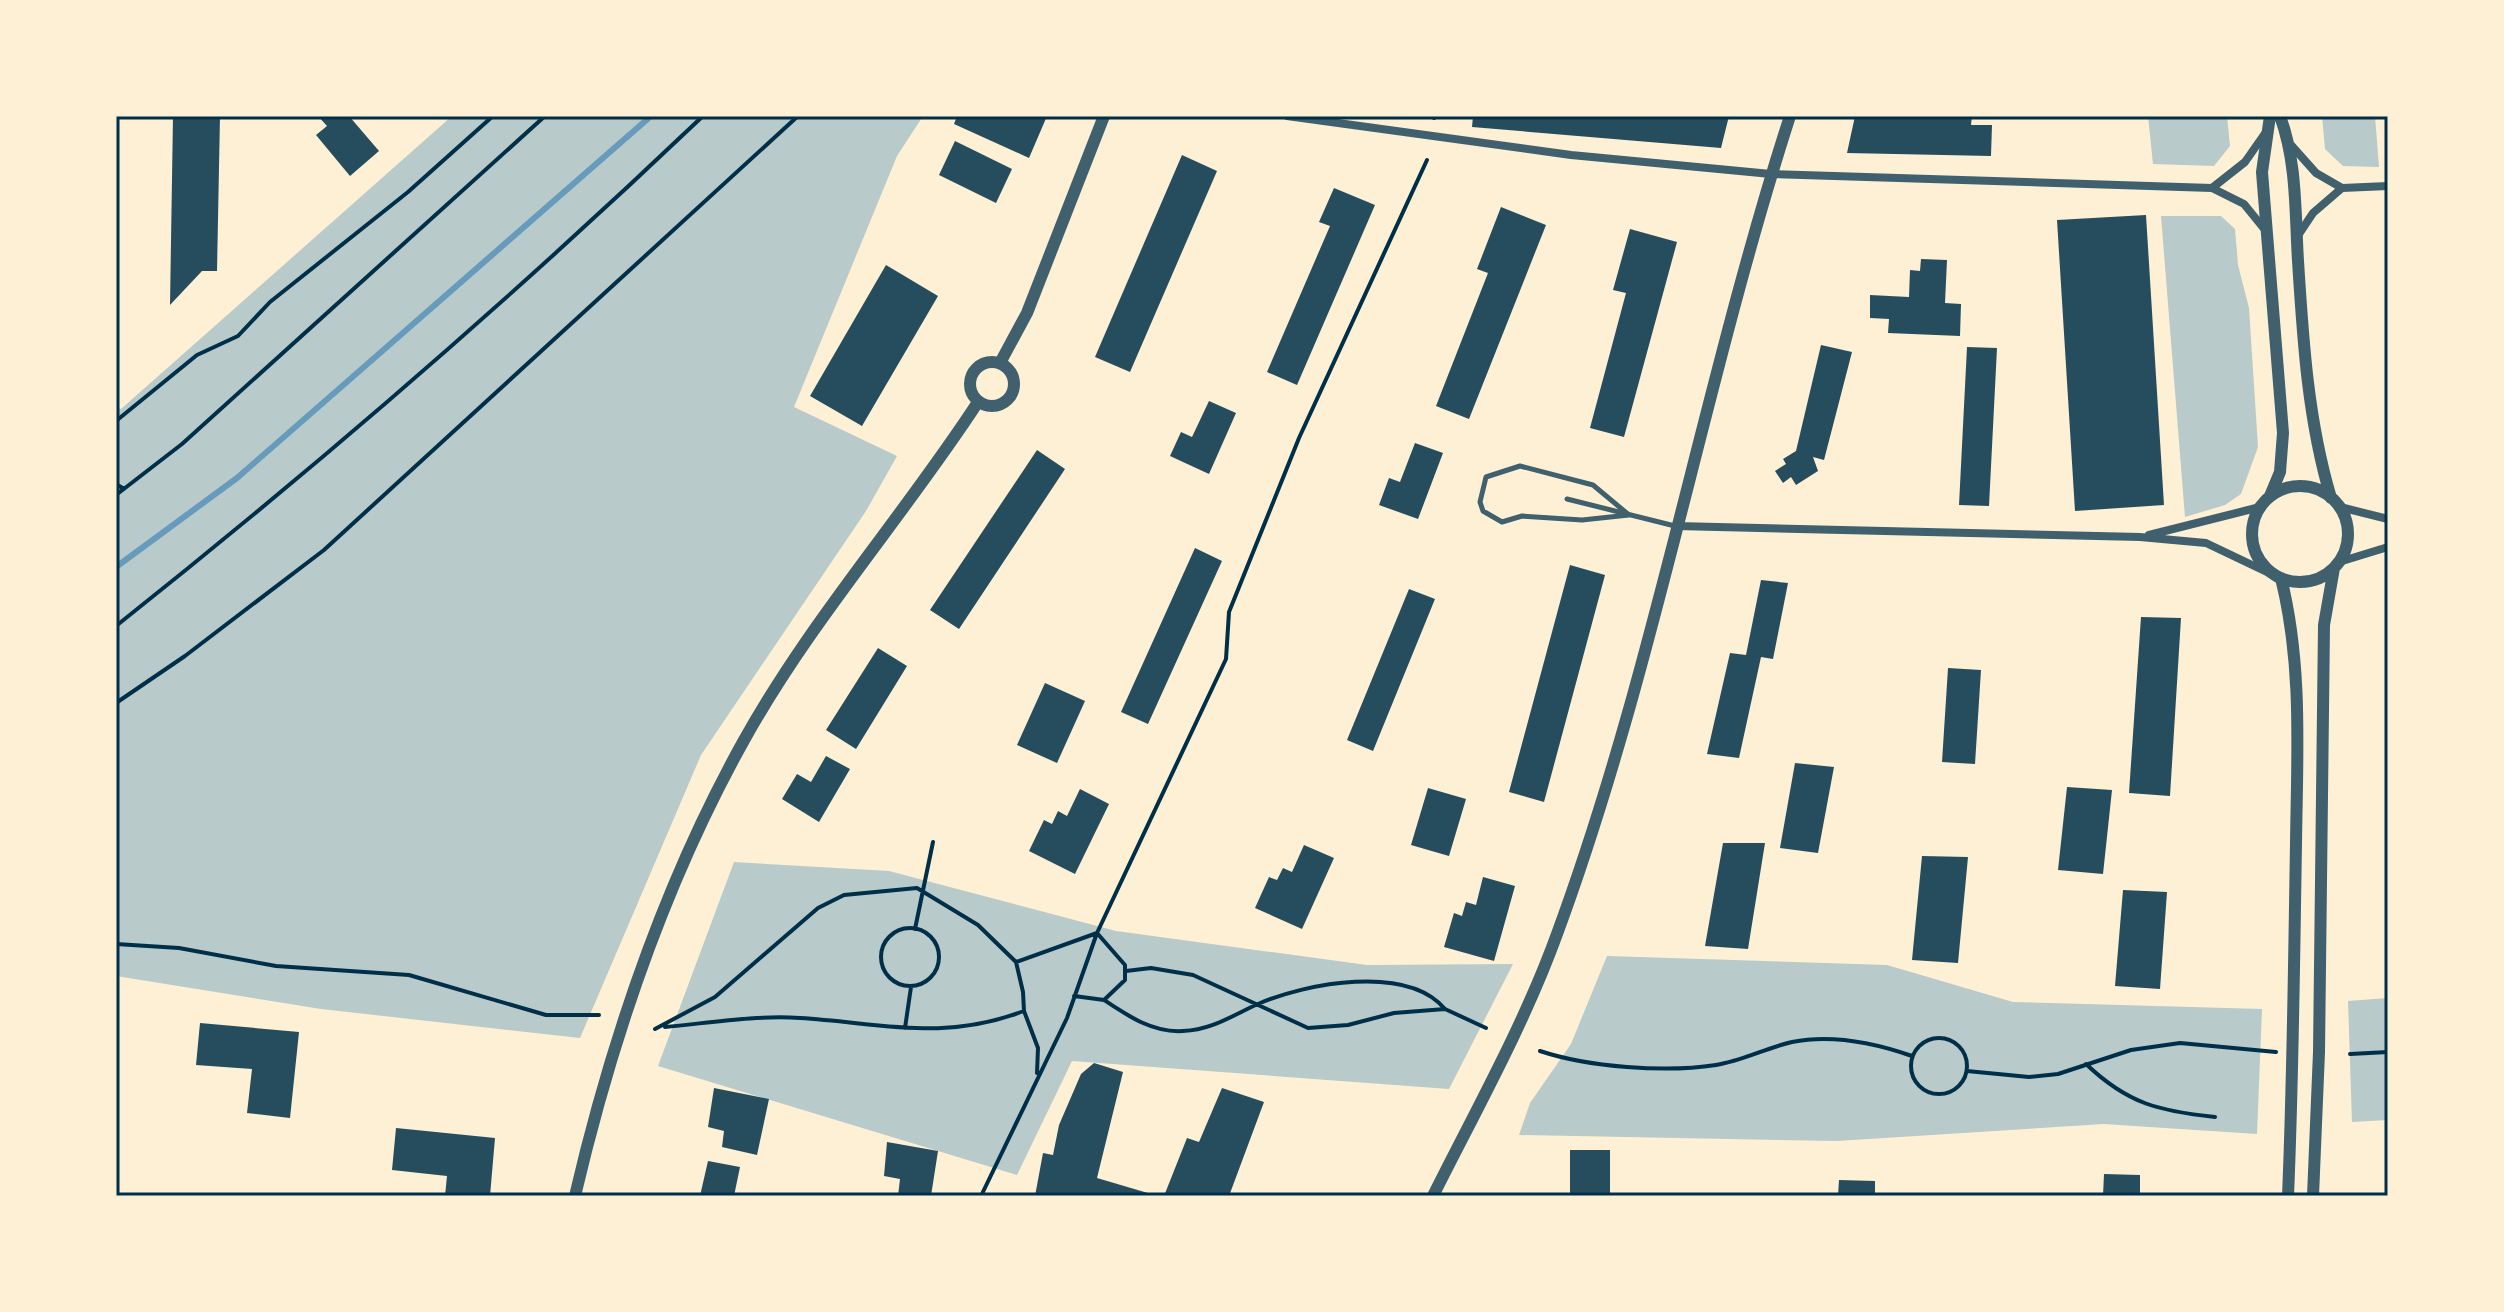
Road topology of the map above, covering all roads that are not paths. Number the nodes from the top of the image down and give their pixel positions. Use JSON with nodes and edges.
{"nodes":[{"id":1,"x":1104,"y":116,"type":"edge"},
{"id":2,"x":1287,"y":116,"type":"edge"},
{"id":3,"x":1790,"y":116,"type":"edge"},
{"id":4,"x":2280,"y":116,"type":"edge"},
{"id":5,"x":2269,"y":122,"type":"edge"},
{"id":6,"x":2291,"y":145,"type":"junction"},
{"id":7,"x":1771,"y":174,"type":"junction"},
{"id":8,"x":2388,"y":186,"type":"edge"},
{"id":9,"x":2212,"y":188,"type":"junction"},
{"id":10,"x":2342,"y":188,"type":"junction"},
{"id":11,"x":2268,"y":233,"type":"junction"},
{"id":12,"x":2296,"y":237,"type":"junction"},
{"id":13,"x":1000,"y":363,"type":"junction"},
{"id":14,"x":978,"y":402,"type":"junction"},
{"id":15,"x":2270,"y":496,"type":"junction"},
{"id":16,"x":1567,"y":499,"type":"dead end"},
{"id":17,"x":2336,"y":502,"type":"junction"},
{"id":18,"x":2260,"y":507,"type":"junction"},
{"id":19,"x":1629,"y":515,"type":"junction"},
{"id":20,"x":2388,"y":519,"type":"edge"},
{"id":21,"x":1675,"y":526,"type":"junction"},
{"id":22,"x":2140,"y":537,"type":"junction"},
{"id":23,"x":2388,"y":547,"type":"edge"},
{"id":24,"x":2337,"y":565,"type":"junction"},
{"id":25,"x":2276,"y":576,"type":"junction"},
{"id":26,"x":575,"y":1196,"type":"edge"},
{"id":27,"x":1433,"y":1196,"type":"edge"},
{"id":28,"x":2288,"y":1196,"type":"edge"},
{"id":29,"x":2313,"y":1196,"type":"edge"}],
"edges":[{"from":1,"to":13,"type":"street"},
{"from":2,"to":7,"type":"street"},
{"from":3,"to":7,"type":"street"},
{"from":4,"to":6,"type":"street"},
{"from":5,"to":9,"type":"street"},
{"from":5,"to":11,"type":"street"},
{"from":6,"to":10,"type":"street"},
{"from":6,"to":12,"type":"street"},
{"from":7,"to":9,"type":"street"},
{"from":7,"to":21,"type":"street"},
{"from":8,"to":10,"type":"street"},
{"from":9,"to":11,"type":"street"},
{"from":10,"to":12,"type":"street"},
{"from":11,"to":15,"type":"street"},
{"from":12,"to":17,"type":"street"},
{"from":13,"to":14,"type":"street"},
{"from":13,"to":14,"type":"street"},
{"from":14,"to":26,"type":"street"},
{"from":15,"to":17,"type":"street"},
{"from":15,"to":18,"type":"street"},
{"from":16,"to":19,"type":"lane"},
{"from":17,"to":20,"type":"street"},
{"from":17,"to":24,"type":"street"},
{"from":18,"to":22,"type":"street"},
{"from":18,"to":25,"type":"street"},
{"from":19,"to":19,"type":"lane"},
{"from":19,"to":21,"type":"lane"},
{"from":21,"to":22,"type":"street"},
{"from":21,"to":27,"type":"street"},
{"from":22,"to":25,"type":"street"},
{"from":23,"to":24,"type":"street"},
{"from":24,"to":25,"type":"street"},
{"from":24,"to":29,"type":"street"},
{"from":25,"to":28,"type":"street"}]}
